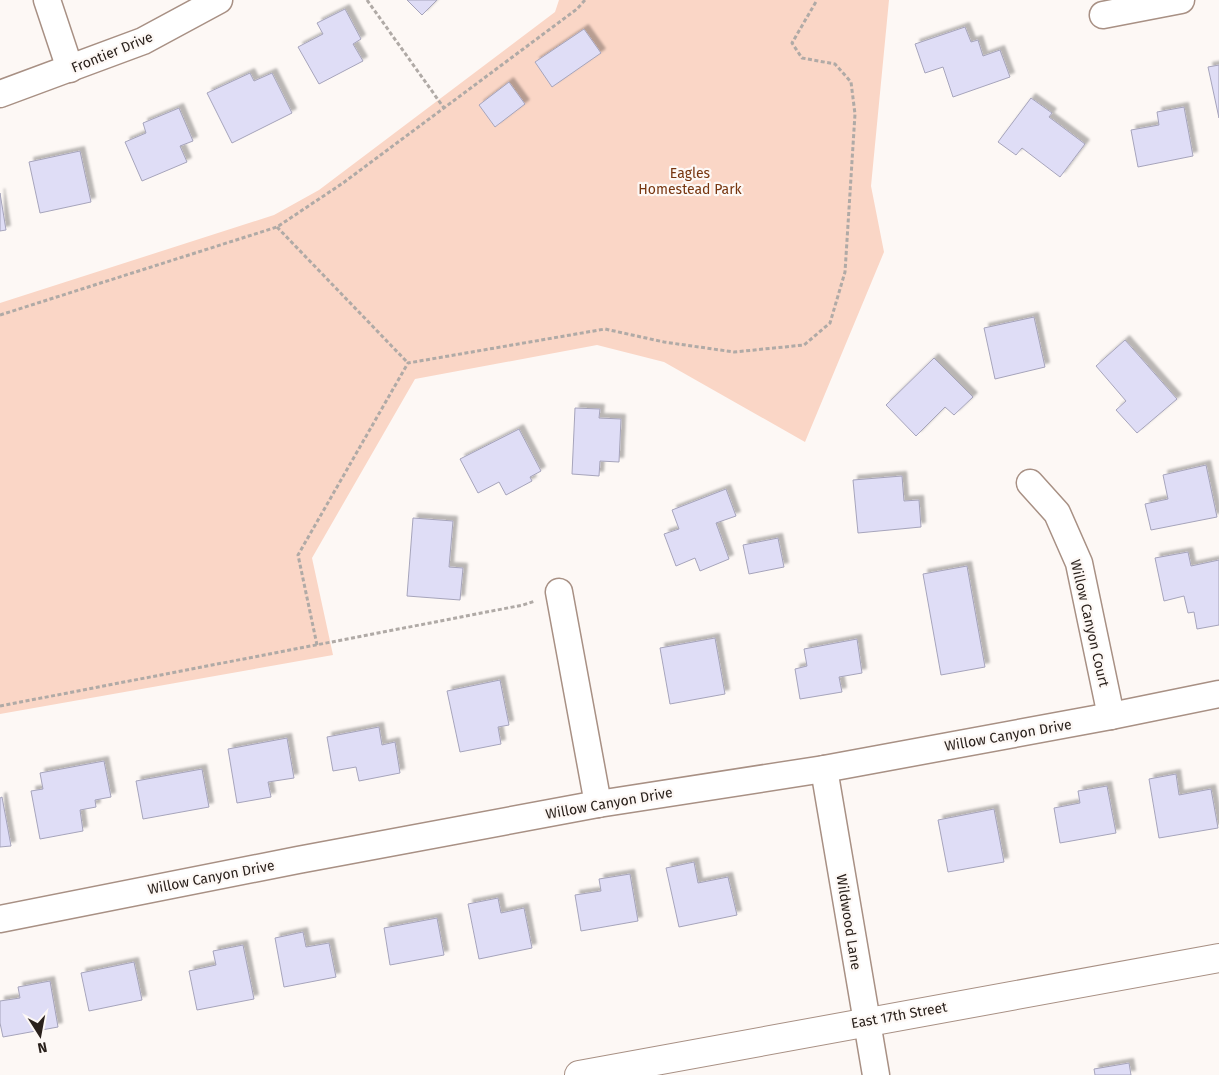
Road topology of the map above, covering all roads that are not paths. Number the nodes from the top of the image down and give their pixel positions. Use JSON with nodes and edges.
{"nodes":[{"id":1,"x":47,"y":0,"type":"edge"},
{"id":2,"x":219,"y":0,"type":"edge"},
{"id":3,"x":1181,"y":0,"type":"edge"},
{"id":4,"x":1103,"y":15,"type":"dead end"},
{"id":5,"x":70,"y":69,"type":"junction"},
{"id":6,"x":0,"y":94,"type":"edge"},
{"id":7,"x":1030,"y":483,"type":"dead end"},
{"id":8,"x":559,"y":592,"type":"road end"},
{"id":9,"x":1219,"y":694,"type":"edge"},
{"id":10,"x":1111,"y":716,"type":"junction"},
{"id":11,"x":824,"y":769,"type":"junction"},
{"id":12,"x":598,"y":804,"type":"junction"},
{"id":13,"x":0,"y":920,"type":"edge"},
{"id":14,"x":1219,"y":958,"type":"edge"},
{"id":15,"x":866,"y":1021,"type":"junction"},
{"id":16,"x":579,"y":1075,"type":"edge"},
{"id":17,"x":876,"y":1075,"type":"edge"}],
"edges":[{"from":1,"to":5,"type":"street"},
{"from":2,"to":5,"type":"street","name":"Frontier Drive"},
{"from":3,"to":4,"type":"street"},
{"from":5,"to":6,"type":"street","name":"Frontier Drive"},
{"from":7,"to":10,"type":"street","name":"Willow Canyon Court"},
{"from":8,"to":12,"type":"street"},
{"from":9,"to":10,"type":"street","name":"Willow Canyon Drive"},
{"from":10,"to":11,"type":"street","name":"Willow Canyon Drive"},
{"from":11,"to":12,"type":"street","name":"Willow Canyon Drive"},
{"from":11,"to":15,"type":"street","name":"Wildwood Lane"},
{"from":12,"to":13,"type":"street","name":"Willow Canyon Drive"},
{"from":14,"to":15,"type":"main road","name":"East 17th Street"},
{"from":15,"to":16,"type":"main road","name":"East 17th Street"},
{"from":15,"to":17,"type":"street","name":"Wildwood Lane"}]}
